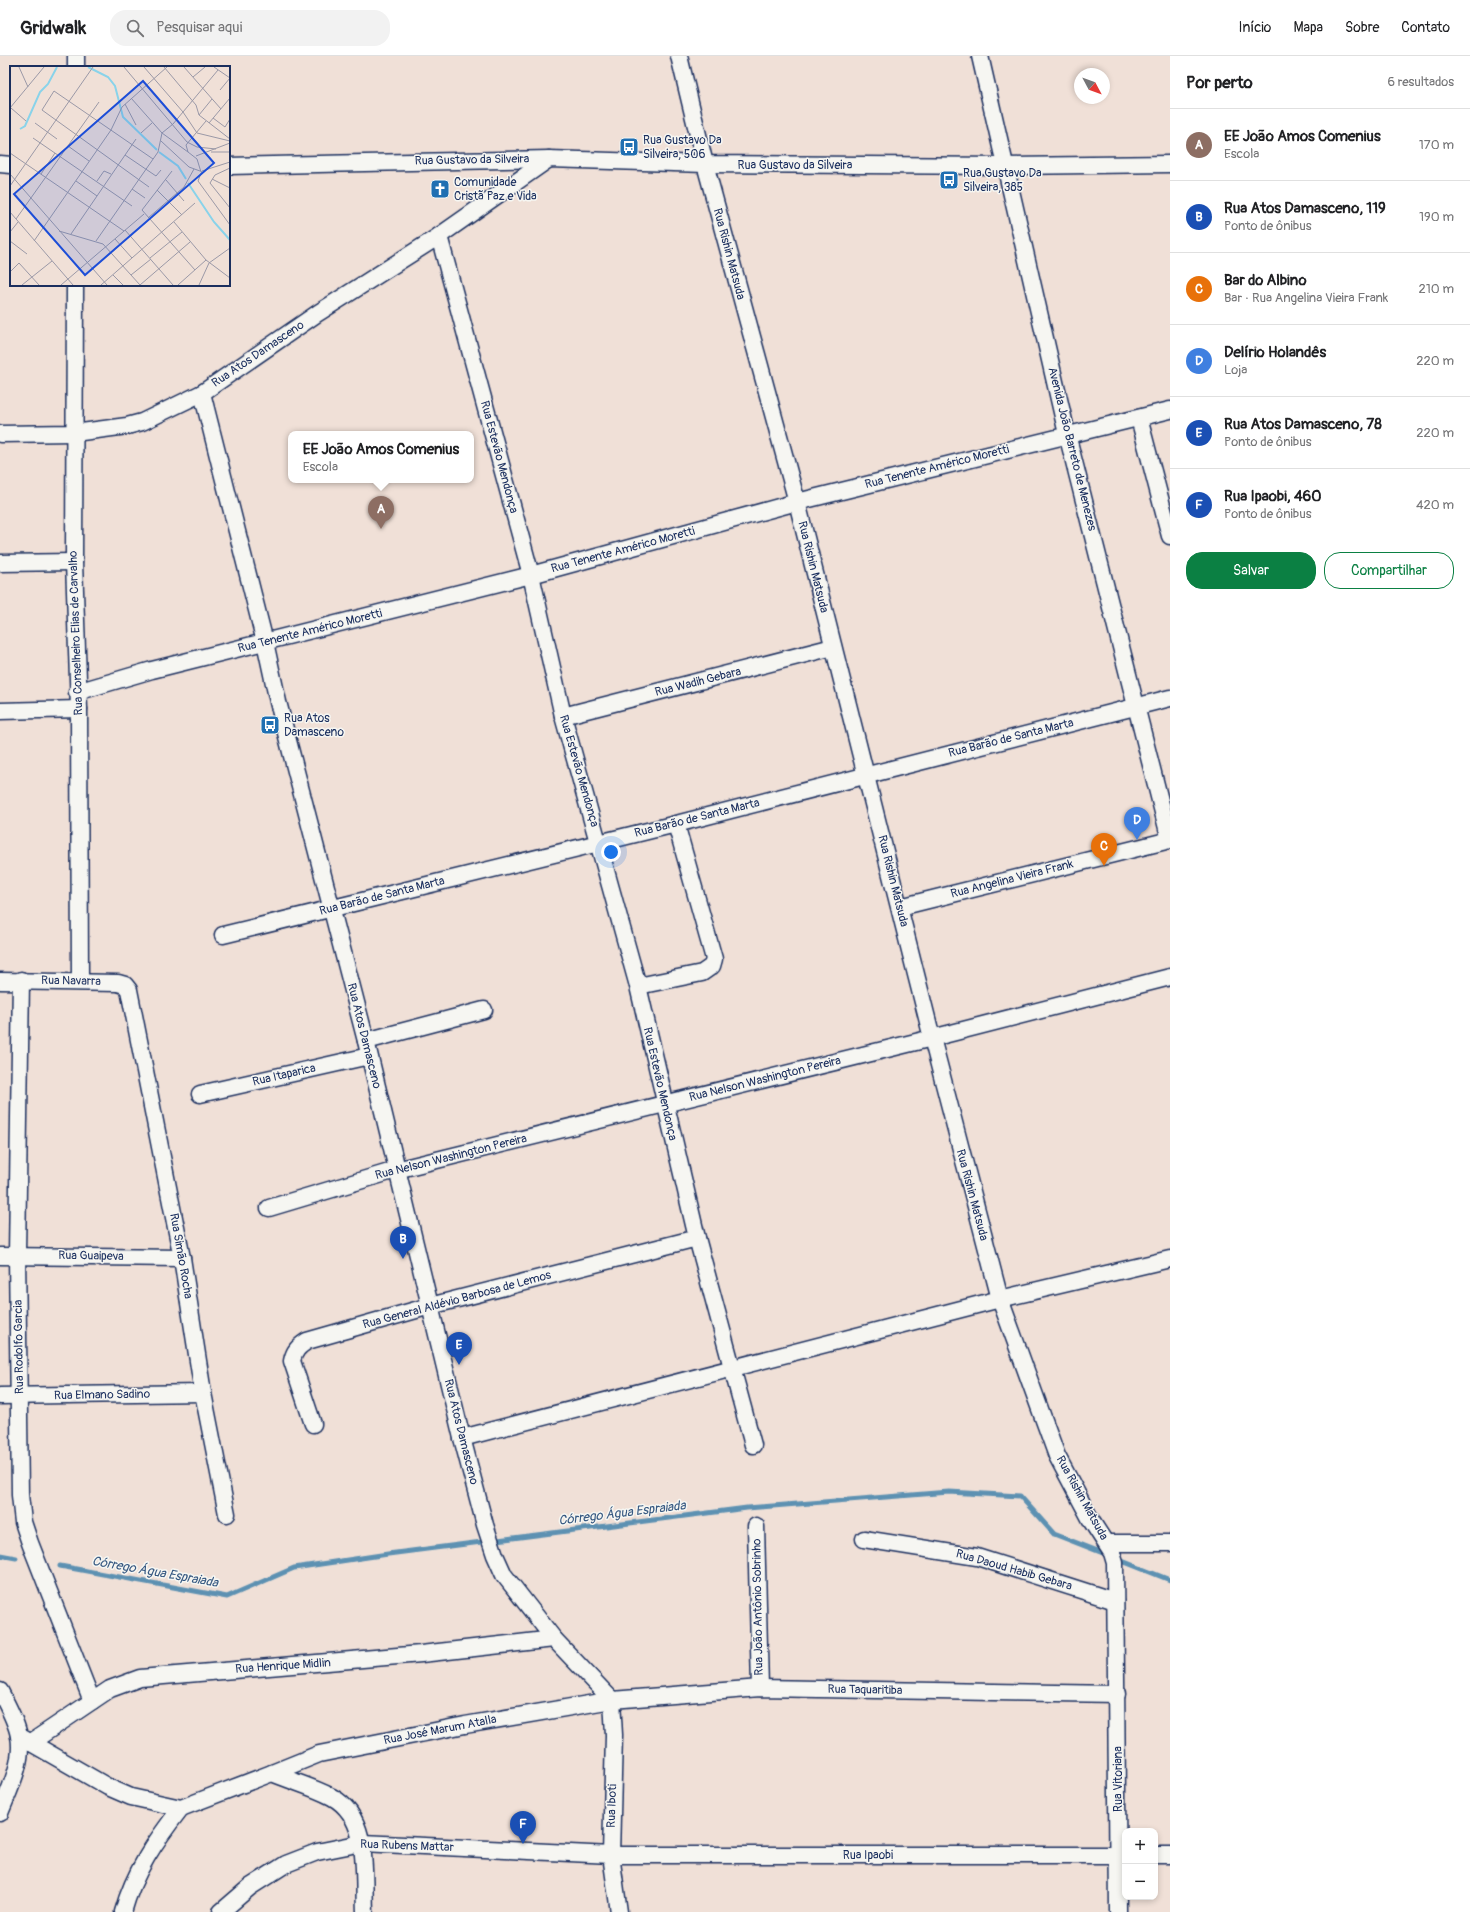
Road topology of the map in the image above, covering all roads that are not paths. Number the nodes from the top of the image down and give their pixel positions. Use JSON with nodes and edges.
{"nodes":[{"id":1,"x":679,"y":56,"type":"edge"},
{"id":2,"x":980,"y":56,"type":"edge"},
{"id":3,"x":549,"y":159,"type":"junction"},
{"id":4,"x":705,"y":164,"type":"junction"},
{"id":5,"x":1170,"y":164,"type":"edge"},
{"id":6,"x":230,"y":166,"type":"edge"},
{"id":7,"x":1004,"y":166,"type":"junction"},
{"id":8,"x":439,"y":236,"type":"junction"},
{"id":9,"x":74,"y":286,"type":"edge"},
{"id":10,"x":202,"y":393,"type":"junction"},
{"id":11,"x":1170,"y":410,"type":"edge"},
{"id":12,"x":1139,"y":418,"type":"junction"},
{"id":13,"x":74,"y":432,"type":"junction"},
{"id":14,"x":0,"y":434,"type":"edge"},
{"id":15,"x":1067,"y":434,"type":"junction"},
{"id":16,"x":796,"y":502,"type":"junction"},
{"id":17,"x":1170,"y":536,"type":"edge"},
{"id":18,"x":74,"y":562,"type":"junction"},
{"id":19,"x":0,"y":563,"type":"edge"},
{"id":20,"x":530,"y":575,"type":"junction"},
{"id":21,"x":265,"y":642,"type":"junction"},
{"id":22,"x":833,"y":647,"type":"junction"},
{"id":23,"x":77,"y":692,"type":"junction"},
{"id":24,"x":1170,"y":698,"type":"edge"},
{"id":25,"x":1137,"y":706,"type":"junction"},
{"id":26,"x":79,"y":709,"type":"junction"},
{"id":27,"x":0,"y":711,"type":"edge"},
{"id":28,"x":563,"y":716,"type":"junction"},
{"id":29,"x":866,"y":776,"type":"junction"},
{"id":30,"x":676,"y":824,"type":"junction"},
{"id":31,"x":1170,"y":840,"type":"edge"},
{"id":32,"x":598,"y":842,"type":"junction"},
{"id":33,"x":900,"y":907,"type":"junction"},
{"id":34,"x":331,"y":910,"type":"junction"},
{"id":35,"x":223,"y":936,"type":"dead end"},
{"id":36,"x":1170,"y":977,"type":"edge"},
{"id":37,"x":21,"y":980,"type":"junction"},
{"id":38,"x":0,"y":981,"type":"edge"},
{"id":39,"x":80,"y":981,"type":"junction"},
{"id":40,"x":638,"y":986,"type":"junction"},
{"id":41,"x":132,"y":999,"type":"joint"},
{"id":42,"x":484,"y":1010,"type":"dead end"},
{"id":43,"x":932,"y":1038,"type":"junction"},
{"id":44,"x":367,"y":1048,"type":"junction"},
{"id":45,"x":200,"y":1094,"type":"dead end"},
{"id":46,"x":665,"y":1104,"type":"junction"},
{"id":47,"x":396,"y":1170,"type":"junction"},
{"id":48,"x":269,"y":1208,"type":"dead end"},
{"id":49,"x":697,"y":1238,"type":"junction"},
{"id":50,"x":17,"y":1255,"type":"junction"},
{"id":51,"x":0,"y":1256,"type":"edge"},
{"id":52,"x":182,"y":1258,"type":"junction"},
{"id":53,"x":1170,"y":1260,"type":"edge"},
{"id":54,"x":1000,"y":1299,"type":"junction"},
{"id":55,"x":430,"y":1306,"type":"junction"},
{"id":56,"x":732,"y":1367,"type":"junction"},
{"id":57,"x":203,"y":1392,"type":"junction"},
{"id":58,"x":0,"y":1396,"type":"edge"},
{"id":59,"x":20,"y":1397,"type":"junction"},
{"id":60,"x":313,"y":1424,"type":"dead end"},
{"id":61,"x":462,"y":1438,"type":"junction"},
{"id":62,"x":752,"y":1445,"type":"dead end"},
{"id":63,"x":227,"y":1514,"type":"dead end"},
{"id":64,"x":756,"y":1526,"type":"dead end"},
{"id":65,"x":864,"y":1539,"type":"dead end"},
{"id":66,"x":1107,"y":1543,"type":"junction"},
{"id":67,"x":1170,"y":1543,"type":"edge"},
{"id":68,"x":1115,"y":1600,"type":"junction"},
{"id":69,"x":554,"y":1639,"type":"junction"},
{"id":70,"x":760,"y":1688,"type":"junction"},
{"id":71,"x":0,"y":1690,"type":"edge"},
{"id":72,"x":1117,"y":1694,"type":"junction"},
{"id":73,"x":612,"y":1700,"type":"junction"},
{"id":74,"x":92,"y":1701,"type":"junction"},
{"id":75,"x":24,"y":1740,"type":"junction"},
{"id":76,"x":272,"y":1773,"type":"junction"},
{"id":77,"x":181,"y":1808,"type":"junction"},
{"id":78,"x":0,"y":1813,"type":"edge"},
{"id":79,"x":362,"y":1843,"type":"junction"},
{"id":80,"x":611,"y":1854,"type":"junction"},
{"id":81,"x":1122,"y":1854,"type":"edge"},
{"id":82,"x":1158,"y":1855,"type":"edge"},
{"id":83,"x":1170,"y":1855,"type":"edge"},
{"id":84,"x":124,"y":1912,"type":"edge"},
{"id":85,"x":221,"y":1912,"type":"edge"},
{"id":86,"x":364,"y":1912,"type":"edge"},
{"id":87,"x":619,"y":1912,"type":"edge"},
{"id":88,"x":1118,"y":1912,"type":"edge"}],
"edges":[{"from":1,"to":4,"type":"street","name":"Rua Rishin Matsuda"},
{"from":2,"to":7,"type":"street","name":"Avenida João Barreto de Menezes"},
{"from":3,"to":4,"type":"street","name":"Rua Gustavo da Silveira"},
{"from":3,"to":6,"type":"street","name":"Rua Gustavo da Silveira"},
{"from":3,"to":8,"type":"street","name":"Rua Atos Damasceno"},
{"from":4,"to":7,"type":"street","name":"Rua Gustavo da Silveira"},
{"from":4,"to":16,"type":"street","name":"Rua Rishin Matsuda"},
{"from":5,"to":7,"type":"street","name":"Rua Gustavo da Silveira"},
{"from":7,"to":15,"type":"street","name":"Avenida João Barreto de Menezes"},
{"from":8,"to":10,"type":"street","name":"Rua Atos Damasceno"},
{"from":8,"to":20,"type":"street","name":"Rua Estevão Mendonça"},
{"from":9,"to":13,"type":"street","name":"Rua Conselheiro Elias de Carvalho"},
{"from":10,"to":13,"type":"street"},
{"from":10,"to":21,"type":"street","name":"Rua Atos Damasceno"},
{"from":11,"to":12,"type":"street","name":"Rua Tenente Américo Moretti"},
{"from":12,"to":15,"type":"street","name":"Rua Tenente Américo Moretti"},
{"from":12,"to":17,"type":"street"},
{"from":13,"to":14,"type":"street"},
{"from":13,"to":18,"type":"street","name":"Rua Conselheiro Elias de Carvalho"},
{"from":15,"to":16,"type":"street","name":"Rua Tenente Américo Moretti"},
{"from":15,"to":25,"type":"street","name":"Avenida João Barreto de Menezes"},
{"from":16,"to":20,"type":"street","name":"Rua Tenente Américo Moretti"},
{"from":16,"to":22,"type":"street","name":"Rua Rishin Matsuda"},
{"from":18,"to":19,"type":"street"},
{"from":18,"to":23,"type":"street","name":"Rua Conselheiro Elias de Carvalho"},
{"from":20,"to":21,"type":"street","name":"Rua Tenente Américo Moretti"},
{"from":20,"to":28,"type":"street","name":"Rua Estevão Mendonça"},
{"from":21,"to":23,"type":"street","name":"Rua Tenente Américo Moretti"},
{"from":21,"to":34,"type":"street","name":"Rua Atos Damasceno"},
{"from":22,"to":28,"type":"street","name":"Rua Wadih Gebara"},
{"from":22,"to":29,"type":"street","name":"Rua Rishin Matsuda"},
{"from":23,"to":26,"type":"street","name":"Rua Conselheiro Elias de Carvalho"},
{"from":24,"to":25,"type":"street","name":"Rua Barão de Santa Marta"},
{"from":25,"to":29,"type":"street","name":"Rua Barão de Santa Marta"},
{"from":25,"to":31,"type":"street","name":"Avenida João Barreto de Menezes"},
{"from":26,"to":27,"type":"street"},
{"from":26,"to":39,"type":"street","name":"Rua Conselheiro Elias de Carvalho"},
{"from":28,"to":32,"type":"street","name":"Rua Estevão Mendonça"},
{"from":29,"to":30,"type":"street","name":"Rua Barão de Santa Marta"},
{"from":29,"to":33,"type":"street","name":"Rua Rishin Matsuda"},
{"from":30,"to":32,"type":"street","name":"Rua Barão de Santa Marta"},
{"from":30,"to":40,"type":"street"},
{"from":31,"to":33,"type":"street","name":"Rua Angelina Vieira Frank"},
{"from":32,"to":34,"type":"street","name":"Rua Barão de Santa Marta"},
{"from":32,"to":40,"type":"street","name":"Rua Estevão Mendonça"},
{"from":33,"to":43,"type":"street","name":"Rua Rishin Matsuda"},
{"from":34,"to":35,"type":"street","name":"Rua Barão de Santa Marta"},
{"from":34,"to":44,"type":"street","name":"Rua Atos Damasceno"},
{"from":36,"to":43,"type":"street","name":"Rua Nelson Washington Pereira"},
{"from":37,"to":38,"type":"street","name":"Rua Navarra"},
{"from":37,"to":39,"type":"street","name":"Rua Navarra"},
{"from":37,"to":50,"type":"street","name":"Rua Rodolfo Garcia"},
{"from":39,"to":41,"type":"street","name":"Rua Navarra"},
{"from":40,"to":46,"type":"street","name":"Rua Estevão Mendonça"},
{"from":41,"to":52,"type":"street","name":"Rua Simão Rocha"},
{"from":42,"to":44,"type":"street","name":"Rua Itaparica"},
{"from":43,"to":46,"type":"street","name":"Rua Nelson Washington Pereira"},
{"from":43,"to":54,"type":"street","name":"Rua Rishin Matsuda"},
{"from":44,"to":45,"type":"street","name":"Rua Itaparica"},
{"from":44,"to":47,"type":"street","name":"Rua Atos Damasceno"},
{"from":46,"to":47,"type":"street","name":"Rua Nelson Washington Pereira"},
{"from":46,"to":49,"type":"street","name":"Rua Estevão Mendonça"},
{"from":47,"to":48,"type":"street","name":"Rua Nelson Washington Pereira"},
{"from":47,"to":55,"type":"street","name":"Rua Atos Damasceno"},
{"from":49,"to":55,"type":"street","name":"Rua General Aldévio Barbosa de Lemos"},
{"from":49,"to":56,"type":"street","name":"Rua Estevão Mendonça"},
{"from":50,"to":51,"type":"street","name":"Rua Guaipeva"},
{"from":50,"to":52,"type":"street","name":"Rua Guaipeva"},
{"from":50,"to":59,"type":"street","name":"Rua Rodolfo Garcia"},
{"from":52,"to":57,"type":"street","name":"Rua Simão Rocha"},
{"from":53,"to":54,"type":"street"},
{"from":54,"to":56,"type":"street"},
{"from":54,"to":66,"type":"street","name":"Rua Rishin Matsuda"},
{"from":55,"to":60,"type":"street","name":"Rua General Aldévio Barbosa de Lemos"},
{"from":55,"to":61,"type":"street","name":"Rua Atos Damasceno"},
{"from":56,"to":61,"type":"street"},
{"from":56,"to":62,"type":"street","name":"Rua Estevão Mendonça"},
{"from":57,"to":59,"type":"street","name":"Rua Elmano Sadino"},
{"from":57,"to":63,"type":"street","name":"Rua Simão Rocha"},
{"from":58,"to":59,"type":"street","name":"Rua Elmano Sadino"},
{"from":59,"to":74,"type":"street","name":"Rua Rodolfo Garcia"},
{"from":61,"to":69,"type":"street","name":"Rua Atos Damasceno"},
{"from":64,"to":70,"type":"street","name":"Rua João Antônio Sobrinho"},
{"from":65,"to":68,"type":"street","name":"Rua Daoud Habib Gebara"},
{"from":66,"to":67,"type":"street"},
{"from":66,"to":68,"type":"street","name":"Rua Rishin Matsuda"},
{"from":68,"to":72,"type":"street","name":"Rua Rishin Matsuda"},
{"from":69,"to":73,"type":"street","name":"Rua Atos Damasceno"},
{"from":69,"to":74,"type":"street","name":"Rua Henrique Midlin"},
{"from":70,"to":72,"type":"street","name":"Rua Taquaritiba"},
{"from":70,"to":73,"type":"street","name":"Rua Taquaritiba"},
{"from":71,"to":75,"type":"street"},
{"from":72,"to":81,"type":"street","name":"Rua Vitoriana"},
{"from":73,"to":76,"type":"street","name":"Rua José Marum Atalla"},
{"from":73,"to":80,"type":"street","name":"Rua Iboti"},
{"from":74,"to":75,"type":"street","name":"Rua Henrique Midlin"},
{"from":75,"to":77,"type":"street"},
{"from":75,"to":78,"type":"street"},
{"from":76,"to":77,"type":"street","name":"Rua José Marum Atalla"},
{"from":76,"to":79,"type":"street"},
{"from":77,"to":84,"type":"street"},
{"from":79,"to":80,"type":"street","name":"Rua Rubens Mattar"},
{"from":79,"to":85,"type":"street","name":"Rua Rubens Mattar"},
{"from":79,"to":86,"type":"street"},
{"from":80,"to":81,"type":"street","name":"Rua Ipaobi"},
{"from":80,"to":87,"type":"street","name":"Rua Iboti"},
{"from":81,"to":88,"type":"street","name":"Rua Vitoriana"},
{"from":82,"to":83,"type":"street"}]}
